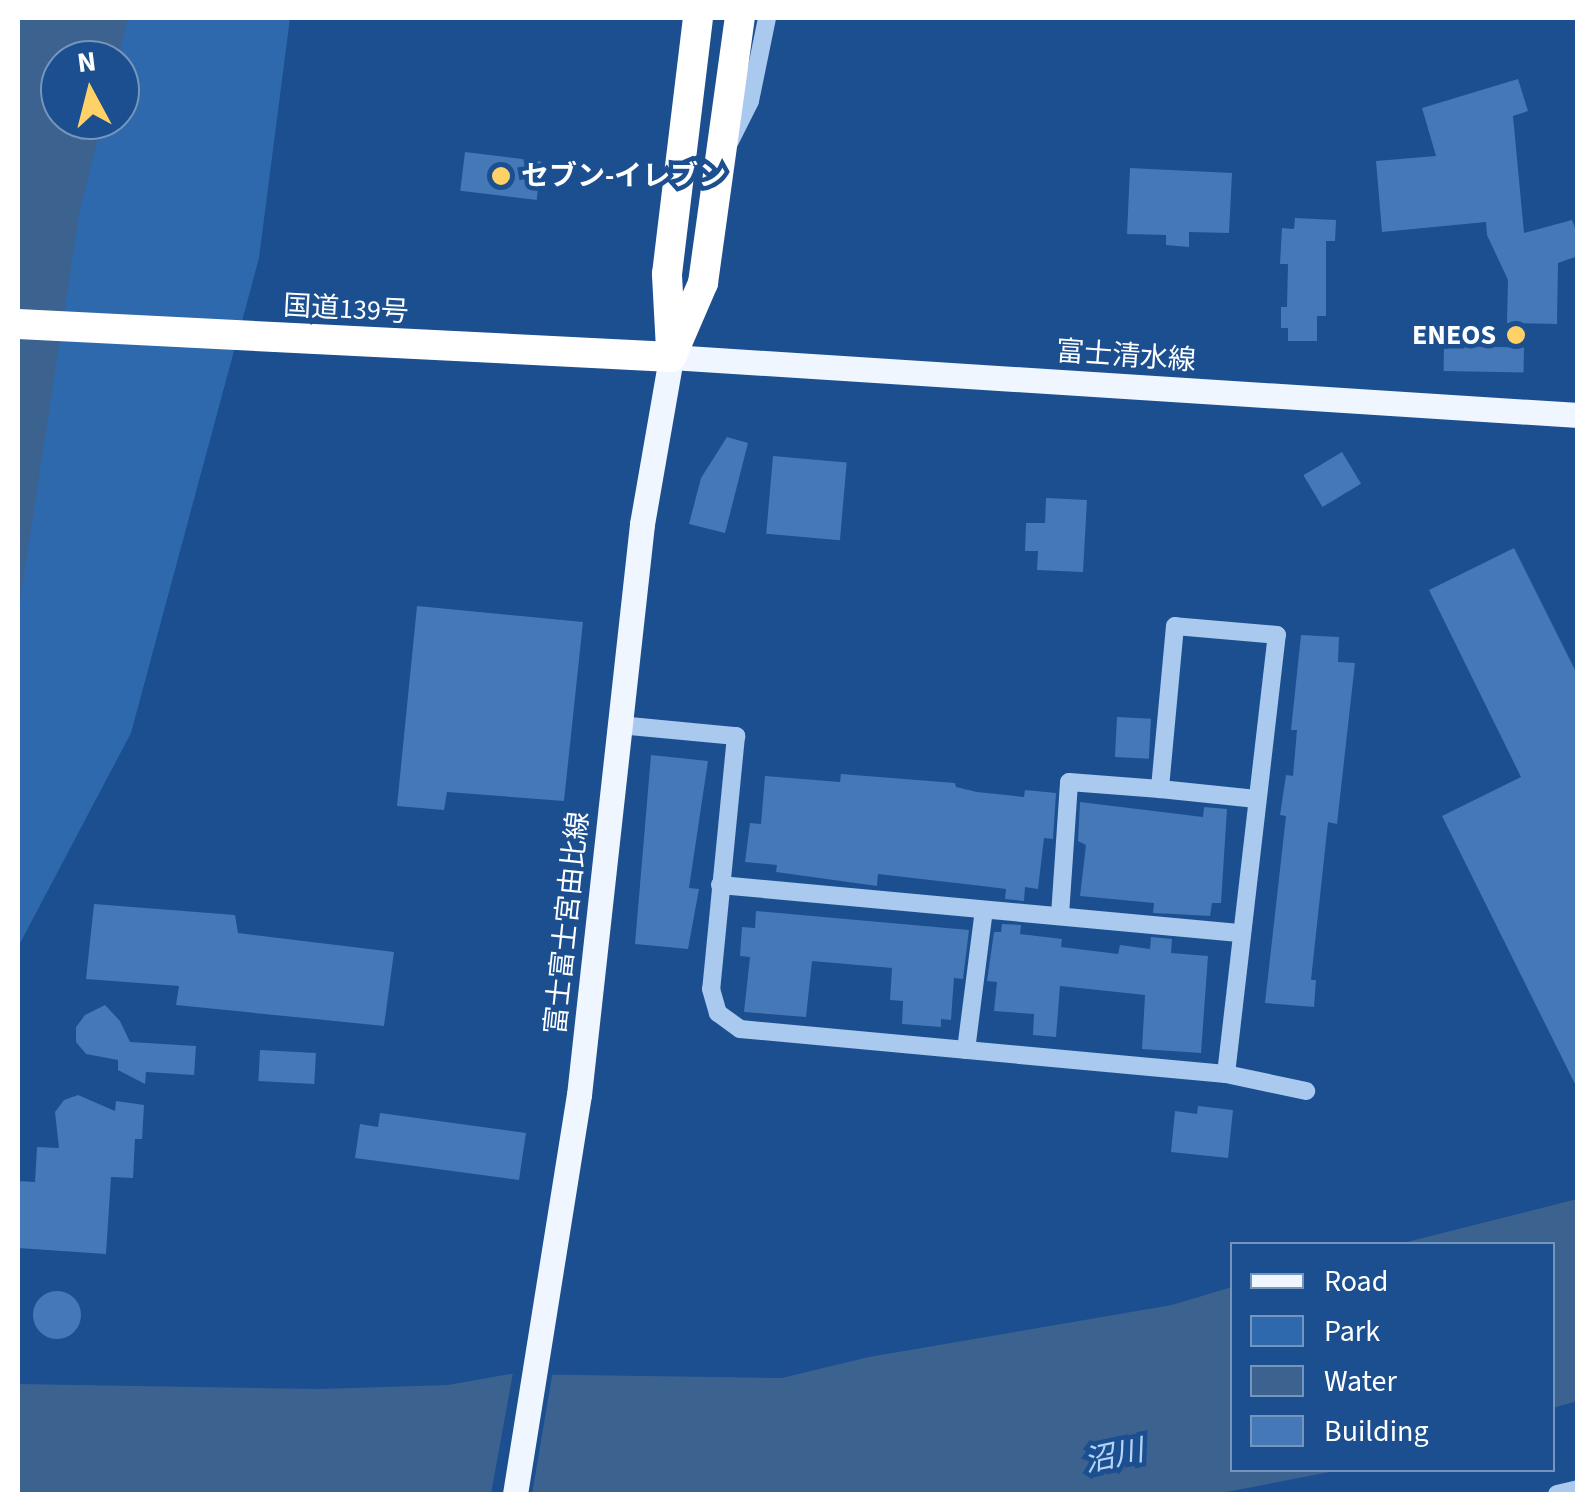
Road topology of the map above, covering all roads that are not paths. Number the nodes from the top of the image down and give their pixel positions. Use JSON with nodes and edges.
{"nodes":[{"id":1,"x":698,"y":18,"type":"edge"},
{"id":2,"x":740,"y":18,"type":"edge"},
{"id":3,"x":766,"y":18,"type":"edge"},
{"id":4,"x":724,"y":153,"type":"junction"},
{"id":5,"x":18,"y":324,"type":"edge"},
{"id":6,"x":671,"y":357,"type":"junction"},
{"id":7,"x":1578,"y":415,"type":"edge"},
{"id":8,"x":619,"y":724,"type":"junction"},
{"id":9,"x":1160,"y":789,"type":"junction"},
{"id":10,"x":1256,"y":799,"type":"junction"},
{"id":11,"x":720,"y":885,"type":"junction"},
{"id":12,"x":984,"y":910,"type":"junction"},
{"id":13,"x":1060,"y":915,"type":"junction"},
{"id":14,"x":1239,"y":933,"type":"junction"},
{"id":15,"x":966,"y":1050,"type":"junction"},
{"id":16,"x":1226,"y":1074,"type":"junction"},
{"id":17,"x":1306,"y":1091,"type":"dead end"},
{"id":18,"x":1578,"y":1490,"type":"edge"},
{"id":19,"x":515,"y":1494,"type":"edge"},
{"id":20,"x":1557,"y":1494,"type":"edge"}],
"edges":[{"from":1,"to":6,"type":"highway"},
{"from":2,"to":4,"type":"highway"},
{"from":3,"to":4,"type":"street"},
{"from":4,"to":6,"type":"highway"},
{"from":5,"to":6,"type":"highway","name":"国道139号"},
{"from":6,"to":7,"type":"main road","name":"富士清水線"},
{"from":6,"to":8,"type":"main road","name":"富士富士宮由比線"},
{"from":8,"to":11,"type":"street"},
{"from":8,"to":19,"type":"main road","name":"富士富士宮由比線"},
{"from":9,"to":10,"type":"street"},
{"from":9,"to":10,"type":"street"},
{"from":9,"to":13,"type":"street"},
{"from":10,"to":14,"type":"street"},
{"from":11,"to":12,"type":"street"},
{"from":11,"to":15,"type":"street"},
{"from":12,"to":13,"type":"street"},
{"from":12,"to":15,"type":"street"},
{"from":13,"to":14,"type":"street"},
{"from":14,"to":16,"type":"street"},
{"from":15,"to":16,"type":"street"},
{"from":16,"to":17,"type":"street"},
{"from":18,"to":20,"type":"street"}]}
